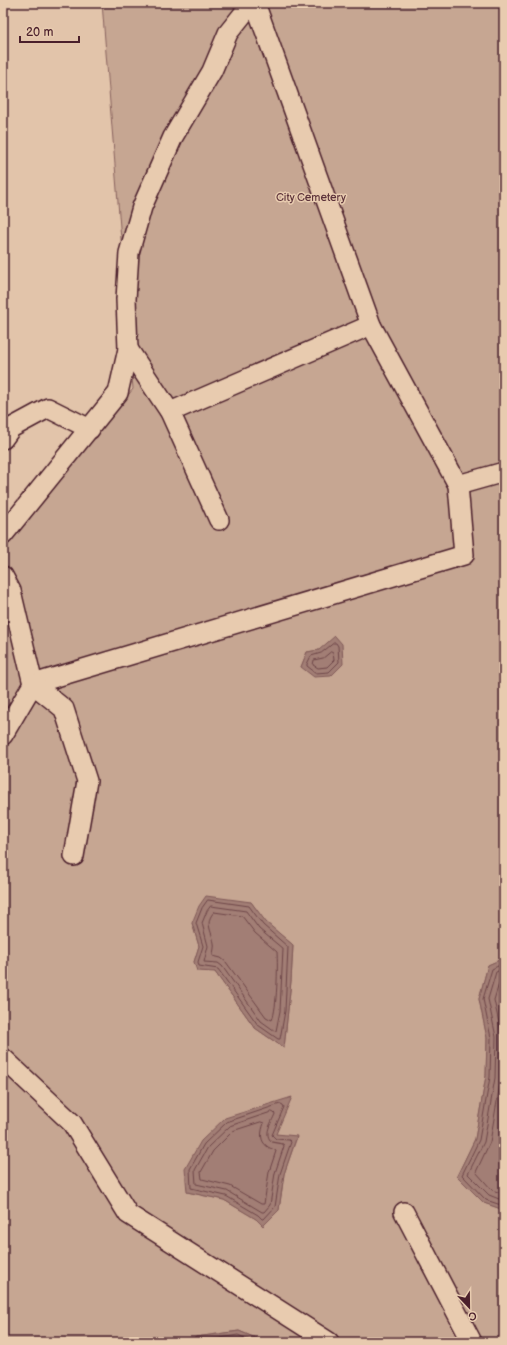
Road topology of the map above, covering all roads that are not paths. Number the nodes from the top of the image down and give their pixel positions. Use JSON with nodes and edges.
{"nodes":[{"id":1,"x":254,"y":3,"type":"edge"},
{"id":2,"x":370,"y":325,"type":"junction"},
{"id":3,"x":128,"y":349,"type":"junction"},
{"id":4,"x":170,"y":412,"type":"junction"},
{"id":5,"x":90,"y":429,"type":"junction"},
{"id":6,"x":3,"y":439,"type":"edge"},
{"id":7,"x":504,"y":472,"type":"edge"},
{"id":8,"x":458,"y":485,"type":"junction"},
{"id":9,"x":219,"y":520,"type":"dead end"},
{"id":10,"x":3,"y":535,"type":"edge"},
{"id":11,"x":3,"y":576,"type":"edge"},
{"id":12,"x":33,"y":684,"type":"junction"},
{"id":13,"x":3,"y":735,"type":"edge"},
{"id":14,"x":74,"y":856,"type":"dead end"},
{"id":15,"x":3,"y":1058,"type":"edge"},
{"id":16,"x":404,"y":1212,"type":"dead end"},
{"id":17,"x":329,"y":1342,"type":"edge"},
{"id":18,"x":472,"y":1342,"type":"edge"}],
"edges":[{"from":1,"to":2,"type":"lane"},
{"from":1,"to":3,"type":"lane"},
{"from":2,"to":4,"type":"lane"},
{"from":2,"to":8,"type":"lane"},
{"from":3,"to":4,"type":"lane"},
{"from":3,"to":5,"type":"lane"},
{"from":4,"to":9,"type":"lane"},
{"from":5,"to":6,"type":"lane"},
{"from":5,"to":10,"type":"lane"},
{"from":7,"to":8,"type":"lane"},
{"from":8,"to":12,"type":"lane"},
{"from":11,"to":12,"type":"lane"},
{"from":12,"to":13,"type":"lane"},
{"from":12,"to":14,"type":"lane"},
{"from":15,"to":17,"type":"lane"},
{"from":16,"to":18,"type":"lane"}]}
